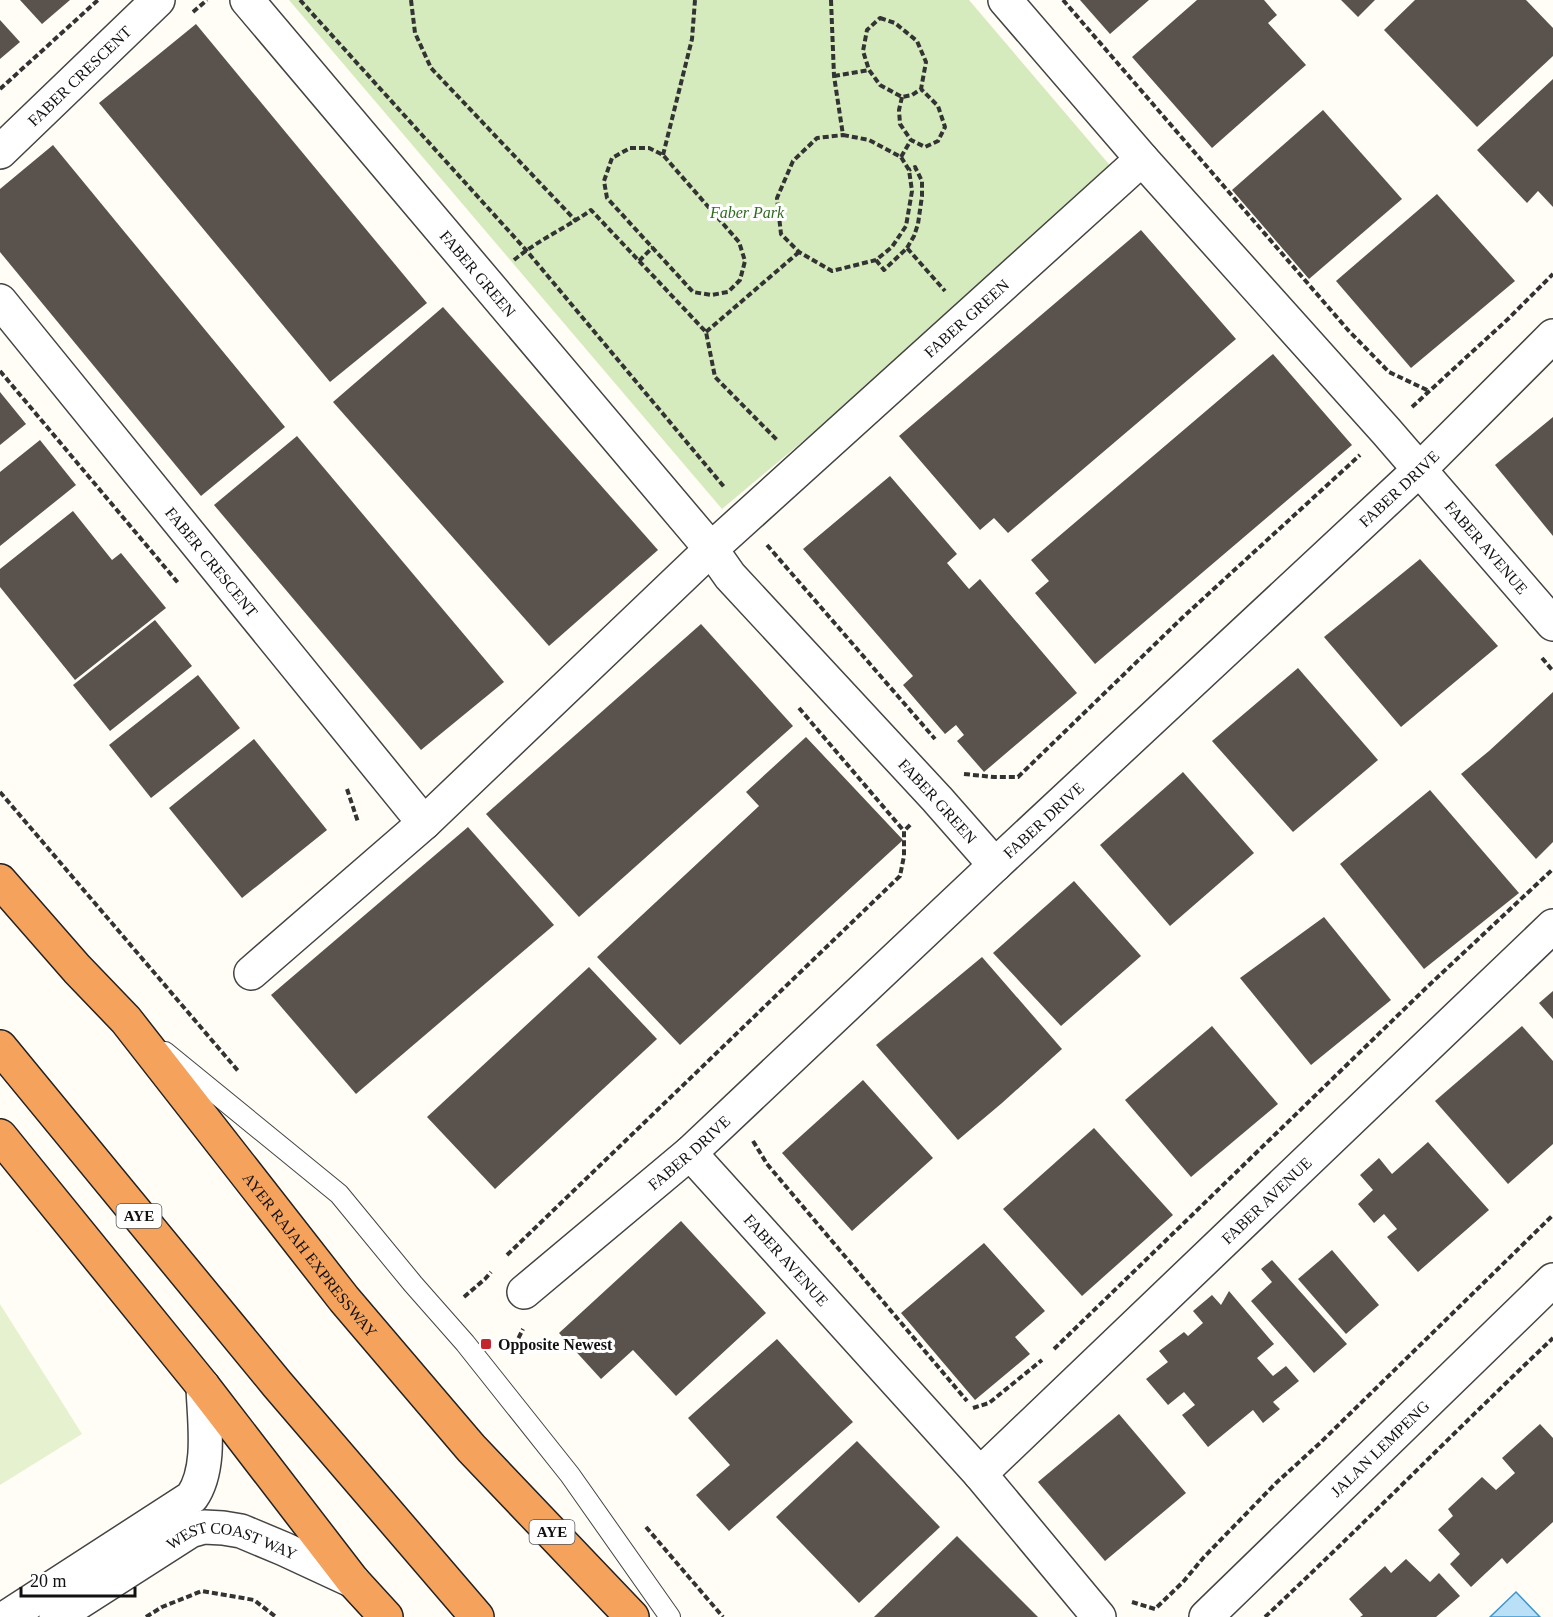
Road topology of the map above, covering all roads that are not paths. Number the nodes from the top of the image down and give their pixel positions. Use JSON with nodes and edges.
{"nodes":[{"id":1,"x":158,"y":0,"type":"edge"},
{"id":2,"x":247,"y":0,"type":"edge"},
{"id":3,"x":1005,"y":0,"type":"edge"},
{"id":4,"x":0,"y":152,"type":"edge"},
{"id":5,"x":1142,"y":159,"type":"junction"},
{"id":6,"x":0,"y":301,"type":"edge"},
{"id":7,"x":1553,"y":336,"type":"edge"},
{"id":8,"x":1419,"y":470,"type":"junction"},
{"id":9,"x":711,"y":549,"type":"junction"},
{"id":10,"x":1553,"y":624,"type":"edge"},
{"id":11,"x":424,"y":823,"type":"junction"},
{"id":12,"x":995,"y":866,"type":"junction"},
{"id":13,"x":0,"y":881,"type":"edge"},
{"id":14,"x":1553,"y":926,"type":"edge"},
{"id":15,"x":251,"y":973,"type":"dead end"},
{"id":16,"x":126,"y":1020,"type":"junction"},
{"id":17,"x":0,"y":1047,"type":"edge"},
{"id":18,"x":0,"y":1136,"type":"edge"},
{"id":19,"x":690,"y":1153,"type":"junction"},
{"id":20,"x":1553,"y":1280,"type":"edge"},
{"id":21,"x":524,"y":1292,"type":"road end"},
{"id":22,"x":203,"y":1386,"type":"junction"},
{"id":23,"x":980,"y":1474,"type":"junction"},
{"id":24,"x":353,"y":1581,"type":"junction"},
{"id":25,"x":7,"y":1617,"type":"edge"},
{"id":26,"x":56,"y":1617,"type":"edge"},
{"id":27,"x":386,"y":1617,"type":"edge"},
{"id":28,"x":477,"y":1617,"type":"edge"},
{"id":29,"x":632,"y":1617,"type":"edge"},
{"id":30,"x":670,"y":1617,"type":"edge"},
{"id":31,"x":1098,"y":1617,"type":"edge"},
{"id":32,"x":1206,"y":1617,"type":"edge"}],
"edges":[{"from":1,"to":4,"type":"street","name":"FABER CRESCENT"},
{"from":2,"to":9,"type":"street","name":"FABER GREEN"},
{"from":3,"to":5,"type":"street"},
{"from":5,"to":8,"type":"street"},
{"from":5,"to":9,"type":"street","name":"FABER GREEN"},
{"from":6,"to":11,"type":"street","name":"FABER CRESCENT"},
{"from":7,"to":8,"type":"street","name":"FABER DRIVE"},
{"from":8,"to":10,"type":"street","name":"FABER AVENUE"},
{"from":8,"to":12,"type":"street","name":"FABER DRIVE"},
{"from":9,"to":11,"type":"street"},
{"from":9,"to":12,"type":"street","name":"FABER GREEN"},
{"from":11,"to":15,"type":"street"},
{"from":12,"to":19,"type":"street","name":"FABER DRIVE"},
{"from":13,"to":16,"type":"highway","name":"AYER RAJAH EXPRESSWAY","number":"AYE"},
{"from":14,"to":23,"type":"street","name":"FABER AVENUE"},
{"from":16,"to":29,"type":"highway","name":"AYER RAJAH EXPRESSWAY","number":"AYE"},
{"from":16,"to":30,"type":"lane"},
{"from":17,"to":28,"type":"highway","number":"AYE"},
{"from":18,"to":22,"type":"highway"},
{"from":19,"to":21,"type":"street","name":"FABER DRIVE"},
{"from":19,"to":23,"type":"street","name":"FABER AVENUE"},
{"from":20,"to":32,"type":"street","name":"JALAN LEMPENG"},
{"from":22,"to":24,"type":"highway"},
{"from":22,"to":25,"type":"street","name":"WEST COAST WAY"},
{"from":23,"to":31,"type":"street","name":"FABER AVENUE"},
{"from":24,"to":26,"type":"street","name":"WEST COAST WAY"},
{"from":24,"to":27,"type":"highway"}]}
